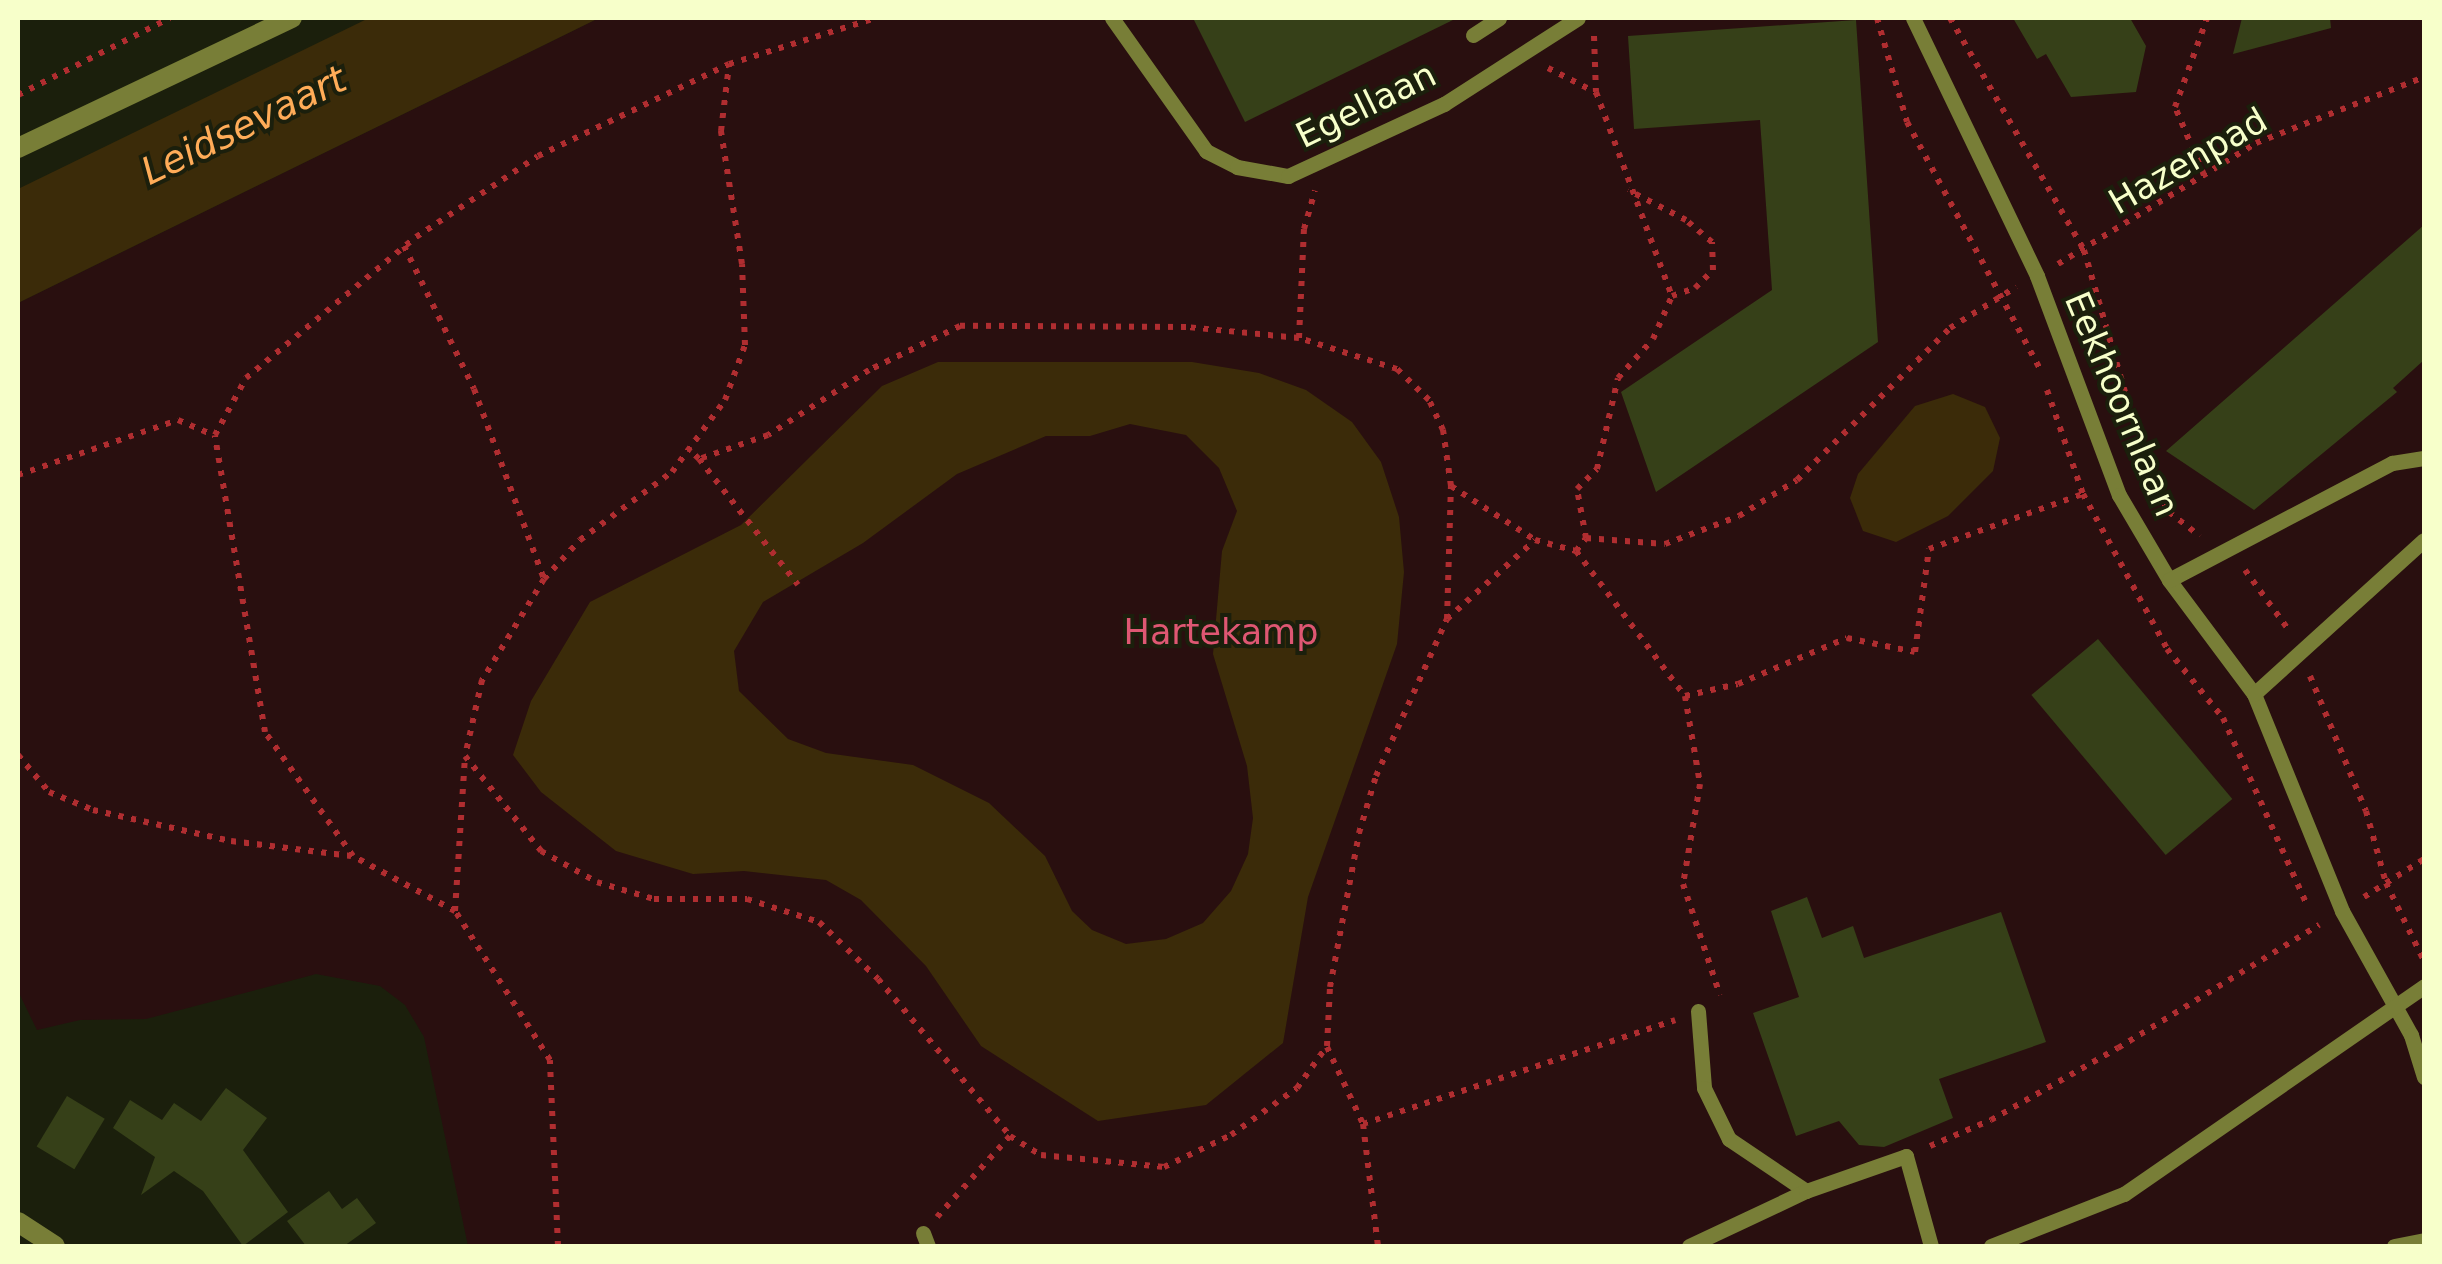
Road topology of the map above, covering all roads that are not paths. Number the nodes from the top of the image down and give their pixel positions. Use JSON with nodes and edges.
{"nodes":[{"id":1,"x":292,"y":18,"type":"edge"},
{"id":2,"x":1112,"y":18,"type":"edge"},
{"id":3,"x":1499,"y":18,"type":"edge"},
{"id":4,"x":1578,"y":18,"type":"edge"},
{"id":5,"x":1913,"y":18,"type":"edge"},
{"id":6,"x":1473,"y":35,"type":"dead end"},
{"id":7,"x":18,"y":148,"type":"edge"},
{"id":8,"x":2424,"y":458,"type":"edge"},
{"id":9,"x":2424,"y":540,"type":"edge"},
{"id":10,"x":2169,"y":580,"type":"junction"},
{"id":11,"x":2254,"y":694,"type":"junction"},
{"id":12,"x":2424,"y":986,"type":"edge"},
{"id":13,"x":2395,"y":1006,"type":"junction"},
{"id":14,"x":1698,"y":1011,"type":"road end"},
{"id":15,"x":2424,"y":1077,"type":"edge"},
{"id":16,"x":1806,"y":1191,"type":"junction"},
{"id":17,"x":18,"y":1222,"type":"edge"},
{"id":18,"x":2424,"y":1240,"type":"edge"},
{"id":19,"x":55,"y":1246,"type":"edge"},
{"id":20,"x":1689,"y":1246,"type":"edge"},
{"id":21,"x":1931,"y":1246,"type":"edge"},
{"id":22,"x":1991,"y":1246,"type":"edge"},
{"id":23,"x":2394,"y":1246,"type":"edge"}],
"edges":[{"from":1,"to":7,"type":"street"},
{"from":2,"to":4,"type":"lane","name":"Egellaan"},
{"from":3,"to":6,"type":"lane"},
{"from":5,"to":10,"type":"lane","name":"Eekhoornlaan"},
{"from":8,"to":10,"type":"lane"},
{"from":9,"to":11,"type":"lane"},
{"from":10,"to":11,"type":"lane","name":"Eekhoornlaan"},
{"from":11,"to":13,"type":"lane","name":"Eekhoornlaan"},
{"from":12,"to":13,"type":"lane"},
{"from":13,"to":15,"type":"lane","name":"Eekhoornlaan"},
{"from":13,"to":22,"type":"lane"},
{"from":14,"to":16,"type":"lane"},
{"from":16,"to":20,"type":"lane"},
{"from":16,"to":21,"type":"lane"},
{"from":17,"to":19,"type":"street"},
{"from":18,"to":23,"type":"lane"}]}
